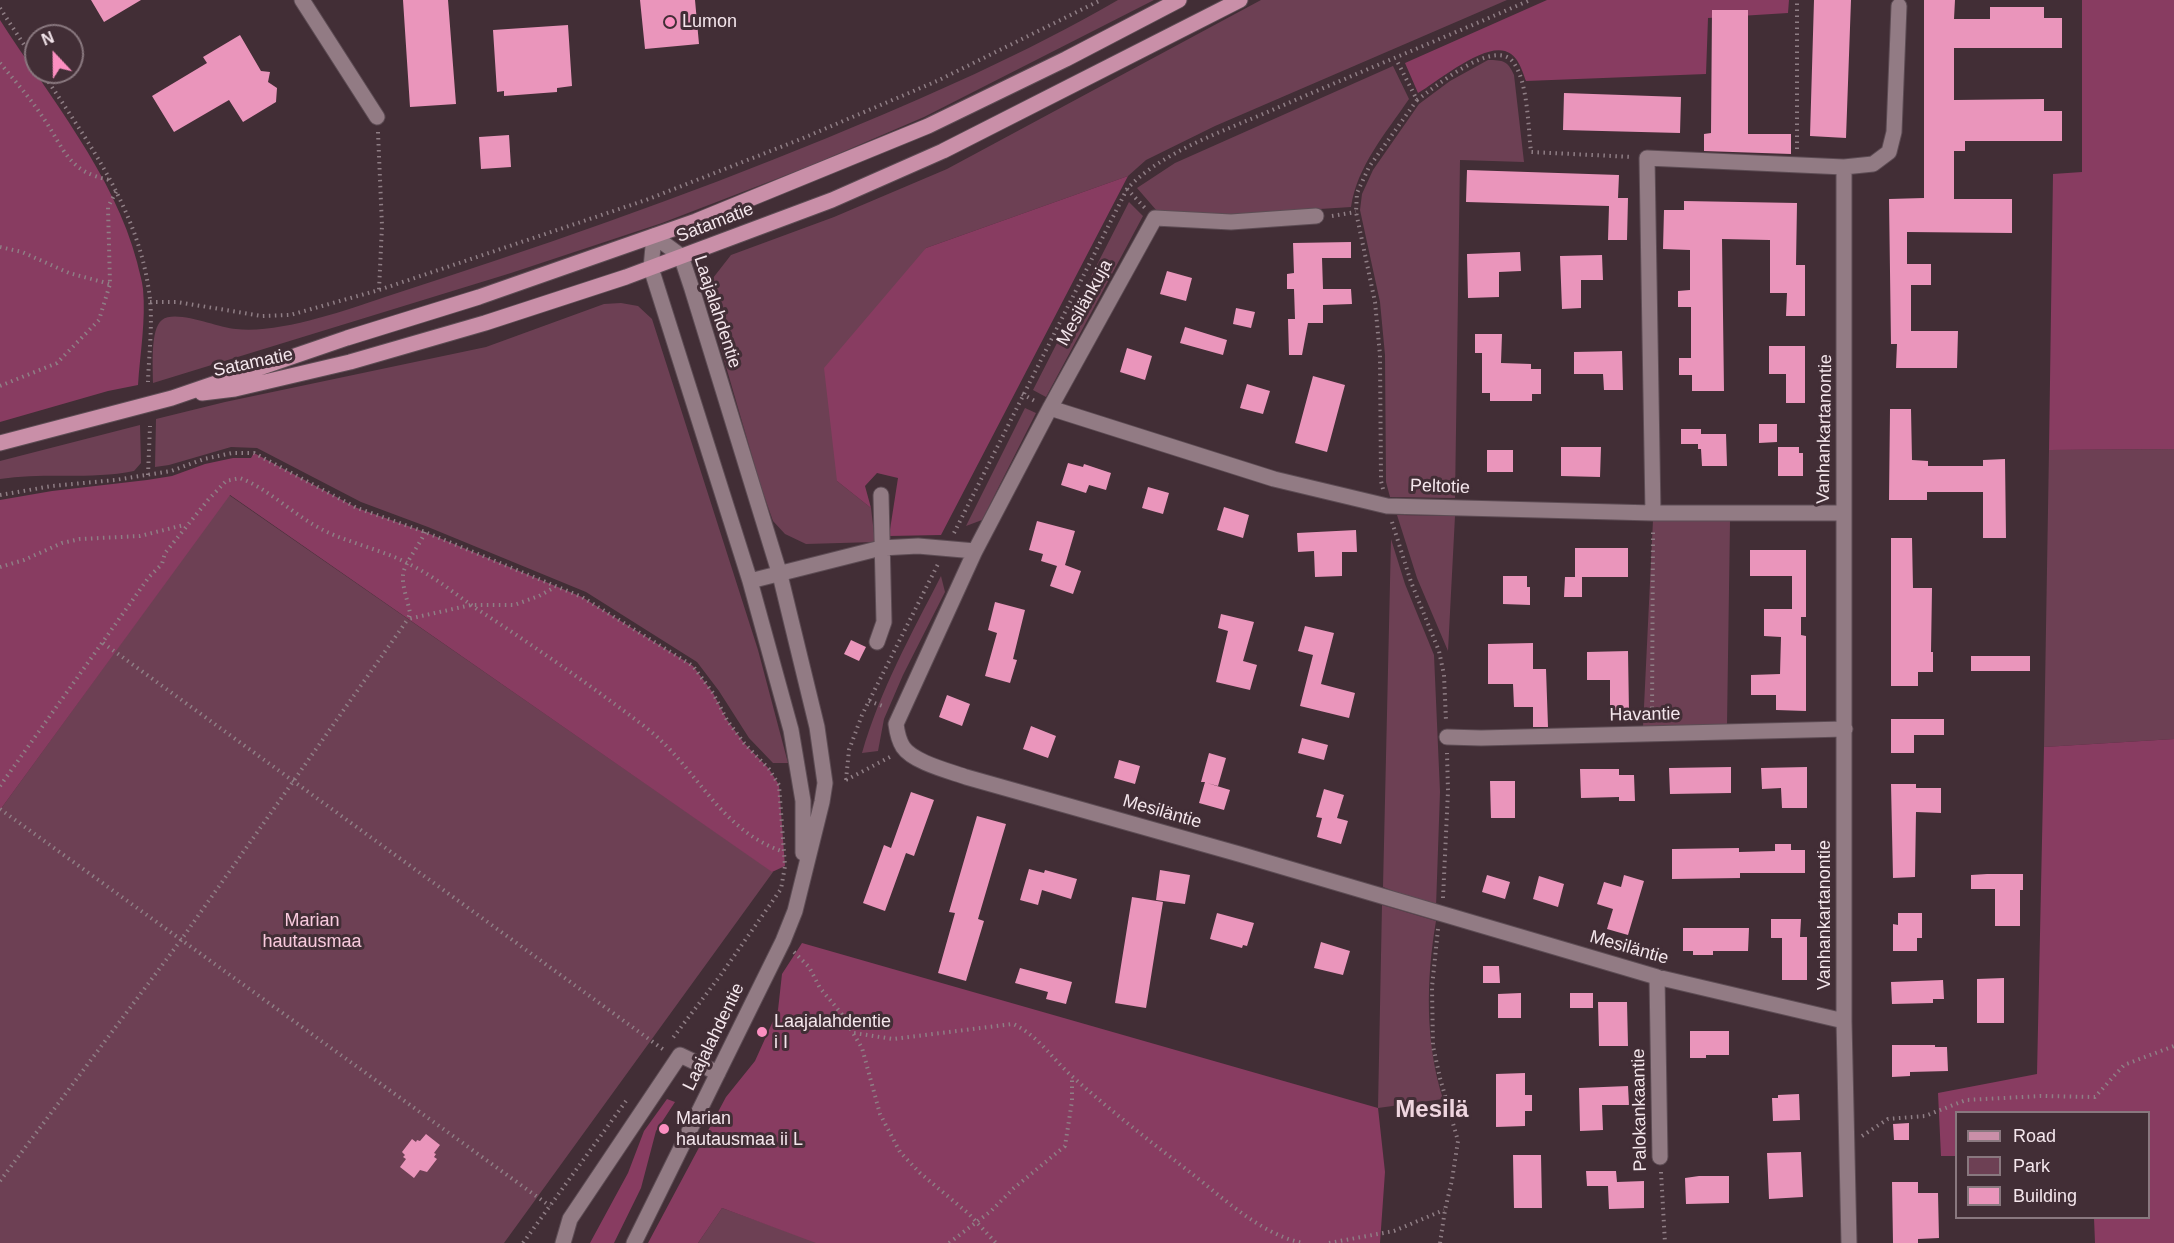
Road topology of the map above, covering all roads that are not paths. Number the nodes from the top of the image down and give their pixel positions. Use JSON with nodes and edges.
{"nodes":[{"id":1,"x":302,"y":0,"type":"edge"},
{"id":2,"x":1179,"y":0,"type":"edge"},
{"id":3,"x":1240,"y":0,"type":"edge"},
{"id":4,"x":1899,"y":6,"type":"dead end"},
{"id":5,"x":377,"y":117,"type":"road end"},
{"id":6,"x":1844,"y":167,"type":"junction"},
{"id":7,"x":1316,"y":216,"type":"road end"},
{"id":8,"x":654,"y":236,"type":"junction"},
{"id":9,"x":681,"y":256,"type":"junction"},
{"id":10,"x":651,"y":268,"type":"junction"},
{"id":11,"x":172,"y":398,"type":"junction"},
{"id":12,"x":1050,"y":408,"type":"junction"},
{"id":13,"x":0,"y":443,"type":"edge"},
{"id":14,"x":881,"y":495,"type":"dead end"},
{"id":15,"x":1653,"y":513,"type":"junction"},
{"id":16,"x":1843,"y":513,"type":"junction"},
{"id":17,"x":881,"y":548,"type":"junction"},
{"id":18,"x":975,"y":551,"type":"junction"},
{"id":19,"x":780,"y":575,"type":"junction"},
{"id":20,"x":750,"y":581,"type":"junction"},
{"id":21,"x":877,"y":642,"type":"dead end"},
{"id":22,"x":1845,"y":729,"type":"junction"},
{"id":23,"x":1447,"y":737,"type":"road end"},
{"id":24,"x":804,"y":876,"type":"junction"},
{"id":25,"x":1657,"y":977,"type":"junction"},
{"id":26,"x":1844,"y":1021,"type":"junction"},
{"id":27,"x":718,"y":1073,"type":"junction"},
{"id":28,"x":1660,"y":1157,"type":"road end"},
{"id":29,"x":563,"y":1243,"type":"edge"},
{"id":30,"x":634,"y":1243,"type":"edge"},
{"id":31,"x":1850,"y":1243,"type":"edge"}],
"edges":[{"from":1,"to":5,"type":"street"},
{"from":2,"to":8,"type":"main road","name":"Satamatie"},
{"from":3,"to":9,"type":"main road","name":"Satamatie"},
{"from":4,"to":6,"type":"street"},
{"from":6,"to":15,"type":"street"},
{"from":6,"to":16,"type":"street","name":"Vanhankartanontie"},
{"from":7,"to":12,"type":"street","name":"Mesilänkuja"},
{"from":8,"to":9,"type":"street","name":"Laajalahdentie"},
{"from":8,"to":10,"type":"street","name":"Laajalahdentie"},
{"from":8,"to":11,"type":"main road","name":"Satamatie"},
{"from":9,"to":10,"type":"main road","name":"Satamatie"},
{"from":9,"to":19,"type":"street","name":"Laajalahdentie"},
{"from":10,"to":11,"type":"main road","name":"Satamatie"},
{"from":10,"to":20,"type":"street","name":"Laajalahdentie"},
{"from":11,"to":13,"type":"main road","name":"Satamatie"},
{"from":12,"to":15,"type":"street","name":"Peltotie"},
{"from":12,"to":18,"type":"street","name":"Mesilänkuja"},
{"from":14,"to":17,"type":"street"},
{"from":15,"to":16,"type":"street","name":"Peltotie"},
{"from":16,"to":22,"type":"street","name":"Vanhankartanontie"},
{"from":17,"to":18,"type":"street"},
{"from":17,"to":19,"type":"street"},
{"from":17,"to":21,"type":"street"},
{"from":18,"to":25,"type":"street","name":"Mesiläntie"},
{"from":19,"to":20,"type":"street"},
{"from":19,"to":24,"type":"street","name":"Laajalahdentie"},
{"from":20,"to":24,"type":"street","name":"Laajalahdentie"},
{"from":22,"to":23,"type":"street","name":"Havantie"},
{"from":22,"to":26,"type":"street","name":"Vanhankartanontie"},
{"from":24,"to":27,"type":"street","name":"Laajalahdentie"},
{"from":25,"to":26,"type":"street","name":"Mesiläntie"},
{"from":25,"to":28,"type":"street","name":"Palokankaantie"},
{"from":26,"to":31,"type":"street","name":"Vanhankartanontie"},
{"from":27,"to":29,"type":"street"},
{"from":27,"to":30,"type":"street","name":"Laajalahdentie"}]}
